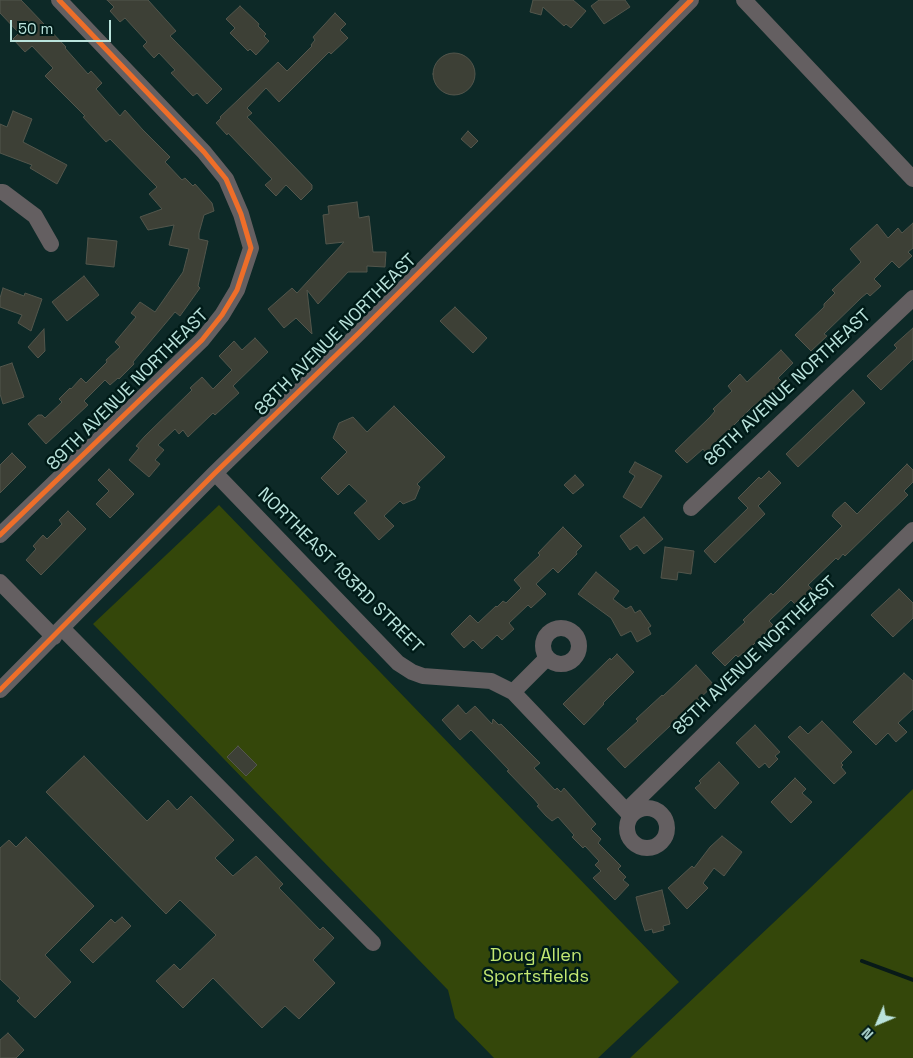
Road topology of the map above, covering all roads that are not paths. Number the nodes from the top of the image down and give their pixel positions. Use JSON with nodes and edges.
{"nodes":[{"id":1,"x":59,"y":0,"type":"edge"},
{"id":2,"x":692,"y":0,"type":"edge"},
{"id":3,"x":744,"y":0,"type":"edge"},
{"id":4,"x":913,"y":179,"type":"edge"},
{"id":5,"x":0,"y":192,"type":"edge"},
{"id":6,"x":51,"y":244,"type":"dead end"},
{"id":7,"x":913,"y":298,"type":"edge"},
{"id":8,"x":216,"y":473,"type":"junction"},
{"id":9,"x":691,"y":508,"type":"dead end"},
{"id":10,"x":913,"y":530,"type":"edge"},
{"id":11,"x":0,"y":535,"type":"edge"},
{"id":12,"x":0,"y":582,"type":"edge"},
{"id":13,"x":58,"y":633,"type":"junction"},
{"id":14,"x":547,"y":658,"type":"dead end"},
{"id":15,"x":0,"y":690,"type":"edge"},
{"id":16,"x":513,"y":692,"type":"junction"},
{"id":17,"x":629,"y":813,"type":"joint"},
{"id":18,"x":373,"y":943,"type":"dead end"}],
"edges":[{"from":1,"to":11,"type":"street","name":"89TH AVENUE NORTHEAST"},
{"from":2,"to":8,"type":"street","name":"88TH AVENUE NORTHEAST"},
{"from":3,"to":4,"type":"street"},
{"from":5,"to":6,"type":"street"},
{"from":7,"to":9,"type":"street","name":"86TH AVENUE NORTHEAST"},
{"from":8,"to":13,"type":"street","name":"88TH AVENUE NORTHEAST"},
{"from":8,"to":16,"type":"street","name":"NORTHEAST 193RD STREET"},
{"from":10,"to":17,"type":"street","name":"85TH AVENUE NORTHEAST"},
{"from":12,"to":13,"type":"street"},
{"from":13,"to":15,"type":"street","name":"88TH AVENUE NORTHEAST"},
{"from":13,"to":18,"type":"street"},
{"from":14,"to":16,"type":"street"},
{"from":16,"to":17,"type":"street","name":"NORTHEAST 193RD STREET"}]}
